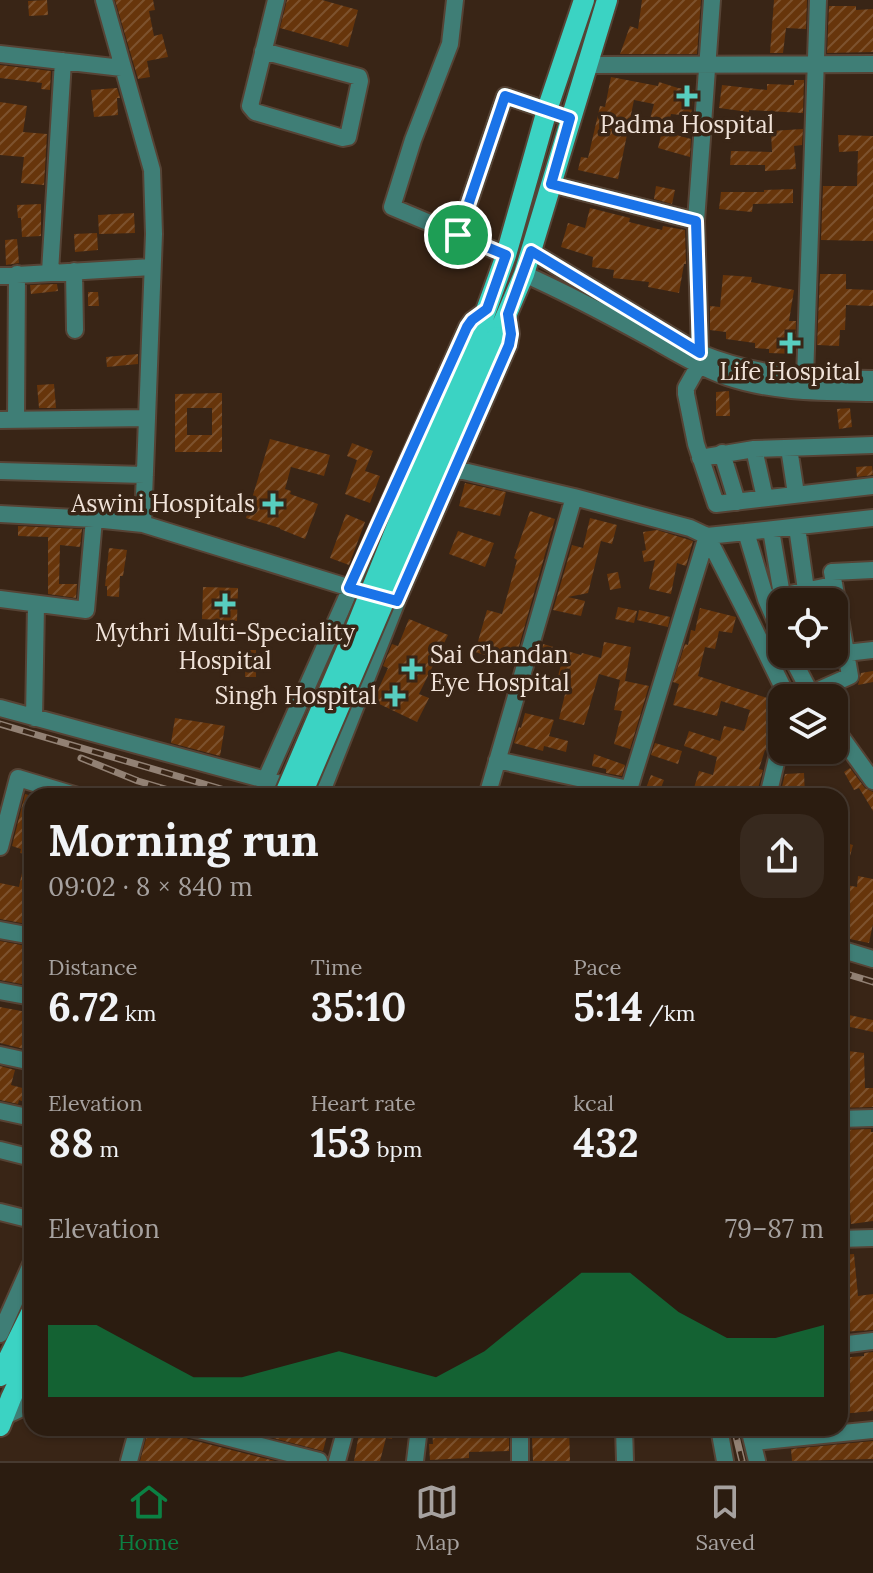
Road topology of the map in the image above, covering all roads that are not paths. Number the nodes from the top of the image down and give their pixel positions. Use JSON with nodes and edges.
{"nodes":[{"id":1,"x":104,"y":0,"type":"edge"},
{"id":2,"x":276,"y":0,"type":"edge"},
{"id":3,"x":455,"y":0,"type":"edge"},
{"id":4,"x":584,"y":0,"type":"edge"},
{"id":5,"x":607,"y":0,"type":"edge"},
{"id":6,"x":712,"y":0,"type":"edge"},
{"id":7,"x":818,"y":0,"type":"edge"},
{"id":8,"x":263,"y":51,"type":"junction"},
{"id":9,"x":0,"y":54,"type":"edge"},
{"id":10,"x":63,"y":61,"type":"junction"},
{"id":11,"x":873,"y":64,"type":"edge"},
{"id":12,"x":588,"y":65,"type":"junction"},
{"id":13,"x":708,"y":65,"type":"junction"},
{"id":14,"x":815,"y":65,"type":"junction"},
{"id":15,"x":122,"y":68,"type":"junction"},
{"id":16,"x":547,"y":110,"type":"junction"},
{"id":17,"x":570,"y":118,"type":"junction"},
{"id":18,"x":551,"y":184,"type":"junction"},
{"id":19,"x":696,"y":221,"type":"junction"},
{"id":20,"x":458,"y":235,"type":"junction"},
{"id":21,"x":531,"y":251,"type":"junction"},
{"id":22,"x":506,"y":255,"type":"junction"},
{"id":23,"x":152,"y":267,"type":"junction"},
{"id":24,"x":74,"y":271,"type":"junction"},
{"id":25,"x":50,"y":272,"type":"junction"},
{"id":26,"x":524,"y":274,"type":"junction"},
{"id":27,"x":9,"y":275,"type":"edge"},
{"id":28,"x":487,"y":309,"type":"junction"},
{"id":29,"x":508,"y":314,"type":"junction"},
{"id":30,"x":75,"y":330,"type":"dead end"},
{"id":31,"x":488,"y":335,"type":"junction"},
{"id":32,"x":700,"y":359,"type":"junction"},
{"id":33,"x":805,"y":378,"type":"junction"},
{"id":34,"x":873,"y":379,"type":"edge"},
{"id":35,"x":873,"y":393,"type":"edge"},
{"id":36,"x":147,"y":418,"type":"junction"},
{"id":37,"x":8,"y":420,"type":"edge"},
{"id":38,"x":873,"y":445,"type":"edge"},
{"id":39,"x":789,"y":448,"type":"junction"},
{"id":40,"x":754,"y":449,"type":"junction"},
{"id":41,"x":722,"y":453,"type":"junction"},
{"id":42,"x":700,"y":458,"type":"junction"},
{"id":43,"x":455,"y":469,"type":"junction"},
{"id":44,"x":0,"y":471,"type":"edge"},
{"id":45,"x":145,"y":475,"type":"junction"},
{"id":46,"x":873,"y":486,"type":"edge"},
{"id":47,"x":796,"y":494,"type":"junction"},
{"id":48,"x":574,"y":497,"type":"junction"},
{"id":49,"x":765,"y":498,"type":"junction"},
{"id":50,"x":737,"y":502,"type":"junction"},
{"id":51,"x":0,"y":514,"type":"edge"},
{"id":52,"x":873,"y":518,"type":"edge"},
{"id":53,"x":94,"y":519,"type":"junction"},
{"id":54,"x":143,"y":524,"type":"junction"},
{"id":55,"x":797,"y":527,"type":"junction"},
{"id":56,"x":771,"y":530,"type":"junction"},
{"id":57,"x":746,"y":532,"type":"junction"},
{"id":58,"x":707,"y":536,"type":"junction"},
{"id":59,"x":873,"y":570,"type":"edge"},
{"id":60,"x":833,"y":585,"type":"junction"},
{"id":61,"x":349,"y":588,"type":"junction"},
{"id":62,"x":770,"y":588,"type":"edge"},
{"id":63,"x":774,"y":588,"type":"edge"},
{"id":64,"x":806,"y":588,"type":"edge"},
{"id":65,"x":817,"y":588,"type":"edge"},
{"id":66,"x":834,"y":588,"type":"edge"},
{"id":67,"x":0,"y":599,"type":"edge"},
{"id":68,"x":397,"y":601,"type":"junction"},
{"id":69,"x":36,"y":605,"type":"junction"},
{"id":70,"x":873,"y":650,"type":"edge"},
{"id":71,"x":848,"y":653,"type":"edge"},
{"id":72,"x":848,"y":664,"type":"edge"},
{"id":73,"x":781,"y":684,"type":"edge"},
{"id":74,"x":834,"y":684,"type":"edge"},
{"id":75,"x":0,"y":708,"type":"edge"},
{"id":76,"x":34,"y":718,"type":"junction"},
{"id":77,"x":848,"y":746,"type":"edge"},
{"id":78,"x":497,"y":760,"type":"junction"},
{"id":79,"x":776,"y":764,"type":"edge"},
{"id":80,"x":0,"y":774,"type":"edge"},
{"id":81,"x":18,"y":778,"type":"junction"},
{"id":82,"x":265,"y":781,"type":"junction"},
{"id":83,"x":873,"y":781,"type":"edge"},
{"id":84,"x":50,"y":788,"type":"edge"},
{"id":85,"x":287,"y":788,"type":"edge"},
{"id":86,"x":291,"y":788,"type":"edge"},
{"id":87,"x":320,"y":788,"type":"edge"},
{"id":88,"x":320,"y":788,"type":"edge"},
{"id":89,"x":489,"y":788,"type":"edge"},
{"id":90,"x":608,"y":788,"type":"edge"},
{"id":91,"x":630,"y":788,"type":"edge"},
{"id":92,"x":770,"y":788,"type":"edge"},
{"id":93,"x":0,"y":847,"type":"edge"},
{"id":94,"x":0,"y":930,"type":"edge"},
{"id":95,"x":24,"y":934,"type":"edge"},
{"id":96,"x":848,"y":951,"type":"edge"},
{"id":97,"x":873,"y":959,"type":"edge"},
{"id":98,"x":0,"y":991,"type":"edge"},
{"id":99,"x":24,"y":996,"type":"edge"},
{"id":100,"x":0,"y":1055,"type":"edge"},
{"id":101,"x":24,"y":1060,"type":"edge"},
{"id":102,"x":0,"y":1111,"type":"edge"},
{"id":103,"x":24,"y":1116,"type":"edge"},
{"id":104,"x":873,"y":1118,"type":"edge"},
{"id":105,"x":848,"y":1119,"type":"edge"},
{"id":106,"x":0,"y":1150,"type":"edge"},
{"id":107,"x":24,"y":1156,"type":"edge"},
{"id":108,"x":0,"y":1212,"type":"edge"},
{"id":109,"x":24,"y":1218,"type":"edge"},
{"id":110,"x":873,"y":1238,"type":"edge"},
{"id":111,"x":848,"y":1239,"type":"edge"},
{"id":112,"x":24,"y":1276,"type":"edge"},
{"id":113,"x":4,"y":1311,"type":"edge"},
{"id":114,"x":0,"y":1334,"type":"edge"},
{"id":115,"x":24,"y":1339,"type":"edge"},
{"id":116,"x":873,"y":1341,"type":"edge"},
{"id":117,"x":848,"y":1344,"type":"edge"},
{"id":118,"x":24,"y":1364,"type":"edge"},
{"id":119,"x":12,"y":1381,"type":"edge"},
{"id":120,"x":1,"y":1422,"type":"edge"},
{"id":121,"x":873,"y":1430,"type":"edge"},
{"id":122,"x":848,"y":1431,"type":"edge"},
{"id":123,"x":136,"y":1436,"type":"edge"},
{"id":124,"x":222,"y":1436,"type":"edge"},
{"id":125,"x":344,"y":1436,"type":"edge"},
{"id":126,"x":418,"y":1436,"type":"edge"},
{"id":127,"x":520,"y":1436,"type":"edge"},
{"id":128,"x":624,"y":1436,"type":"edge"},
{"id":129,"x":720,"y":1436,"type":"edge"},
{"id":130,"x":751,"y":1436,"type":"edge"},
{"id":131,"x":129,"y":1461,"type":"edge"},
{"id":132,"x":319,"y":1461,"type":"edge"},
{"id":133,"x":337,"y":1461,"type":"edge"},
{"id":134,"x":415,"y":1461,"type":"edge"},
{"id":135,"x":520,"y":1461,"type":"edge"},
{"id":136,"x":625,"y":1461,"type":"edge"},
{"id":137,"x":725,"y":1461,"type":"edge"},
{"id":138,"x":757,"y":1461,"type":"edge"}],
"edges":[{"from":1,"to":15,"type":"street"},
{"from":2,"to":8,"type":"street"},
{"from":3,"to":20,"type":"street"},
{"from":4,"to":16,"type":"main road"},
{"from":5,"to":12,"type":"main road"},
{"from":6,"to":13,"type":"street"},
{"from":7,"to":14,"type":"street"},
{"from":8,"to":8,"type":"street"},
{"from":9,"to":10,"type":"street"},
{"from":10,"to":15,"type":"street"},
{"from":10,"to":25,"type":"street"},
{"from":11,"to":14,"type":"street"},
{"from":12,"to":13,"type":"street"},
{"from":12,"to":17,"type":"main road"},
{"from":13,"to":14,"type":"street"},
{"from":13,"to":19,"type":"street"},
{"from":14,"to":33,"type":"street"},
{"from":15,"to":23,"type":"street"},
{"from":16,"to":17,"type":"street"},
{"from":16,"to":20,"type":"street"},
{"from":16,"to":22,"type":"main road"},
{"from":17,"to":18,"type":"main road"},
{"from":18,"to":19,"type":"street"},
{"from":18,"to":21,"type":"main road"},
{"from":19,"to":32,"type":"street"},
{"from":20,"to":22,"type":"street"},
{"from":21,"to":26,"type":"main road"},
{"from":21,"to":32,"type":"street"},
{"from":22,"to":28,"type":"main road"},
{"from":23,"to":24,"type":"street"},
{"from":23,"to":36,"type":"street"},
{"from":24,"to":25,"type":"street"},
{"from":24,"to":30,"type":"street"},
{"from":25,"to":27,"type":"street"},
{"from":26,"to":29,"type":"main road"},
{"from":26,"to":32,"type":"street"},
{"from":27,"to":37,"type":"street"},
{"from":28,"to":31,"type":"main road"},
{"from":28,"to":61,"type":"street"},
{"from":29,"to":31,"type":"main road"},
{"from":29,"to":43,"type":"street"},
{"from":31,"to":85,"type":"main road","bridge":true},
{"from":31,"to":87,"type":"main road","bridge":true},
{"from":32,"to":33,"type":"street"},
{"from":32,"to":35,"type":"street"},
{"from":32,"to":42,"type":"street"},
{"from":33,"to":34,"type":"street"},
{"from":36,"to":37,"type":"street"},
{"from":36,"to":45,"type":"street"},
{"from":38,"to":39,"type":"street"},
{"from":39,"to":40,"type":"street"},
{"from":39,"to":47,"type":"street"},
{"from":40,"to":41,"type":"street"},
{"from":40,"to":49,"type":"street"},
{"from":41,"to":42,"type":"street"},
{"from":41,"to":50,"type":"street"},
{"from":42,"to":50,"type":"street"},
{"from":43,"to":48,"type":"street"},
{"from":43,"to":68,"type":"street"},
{"from":44,"to":45,"type":"street"},
{"from":45,"to":54,"type":"street"},
{"from":46,"to":47,"type":"street"},
{"from":47,"to":49,"type":"street"},
{"from":48,"to":58,"type":"street"},
{"from":48,"to":78,"type":"street"},
{"from":49,"to":50,"type":"street"},
{"from":51,"to":53,"type":"street"},
{"from":52,"to":55,"type":"street"},
{"from":53,"to":54,"type":"street"},
{"from":53,"to":69,"type":"street"},
{"from":54,"to":61,"type":"street"},
{"from":55,"to":56,"type":"street"},
{"from":55,"to":64,"type":"street"},
{"from":56,"to":57,"type":"street"},
{"from":56,"to":63,"type":"street"},
{"from":57,"to":58,"type":"street"},
{"from":57,"to":62,"type":"street"},
{"from":58,"to":73,"type":"street"},
{"from":58,"to":91,"type":"street"},
{"from":59,"to":60,"type":"street"},
{"from":60,"to":65,"type":"street"},
{"from":60,"to":66,"type":"street"},
{"from":61,"to":68,"type":"street"},
{"from":61,"to":82,"type":"street"},
{"from":67,"to":69,"type":"street"},
{"from":68,"to":88,"type":"street"},
{"from":69,"to":76,"type":"street"},
{"from":70,"to":71,"type":"street"},
{"from":72,"to":74,"type":"street"},
{"from":75,"to":76,"type":"street"},
{"from":76,"to":82,"type":"street"},
{"from":77,"to":83,"type":"street"},
{"from":78,"to":89,"type":"street"},
{"from":78,"to":90,"type":"street"},
{"from":79,"to":92,"type":"street"},
{"from":80,"to":81,"type":"street"},
{"from":81,"to":84,"type":"street"},
{"from":81,"to":93,"type":"street"},
{"from":82,"to":86,"type":"street"},
{"from":94,"to":95,"type":"street"},
{"from":96,"to":97,"type":"street"},
{"from":98,"to":99,"type":"street"},
{"from":100,"to":101,"type":"street"},
{"from":102,"to":103,"type":"street"},
{"from":104,"to":105,"type":"street"},
{"from":106,"to":107,"type":"street"},
{"from":108,"to":109,"type":"street"},
{"from":110,"to":111,"type":"street"},
{"from":112,"to":113,"type":"street"},
{"from":113,"to":114,"type":"street"},
{"from":115,"to":119,"type":"main road"},
{"from":116,"to":117,"type":"street"},
{"from":118,"to":119,"type":"main road"},
{"from":119,"to":120,"type":"main road"},
{"from":121,"to":122,"type":"street"},
{"from":123,"to":131,"type":"street"},
{"from":124,"to":132,"type":"street"},
{"from":125,"to":133,"type":"street"},
{"from":126,"to":134,"type":"street"},
{"from":127,"to":135,"type":"street"},
{"from":128,"to":136,"type":"street"},
{"from":129,"to":137,"type":"street"},
{"from":130,"to":138,"type":"street"}]}
